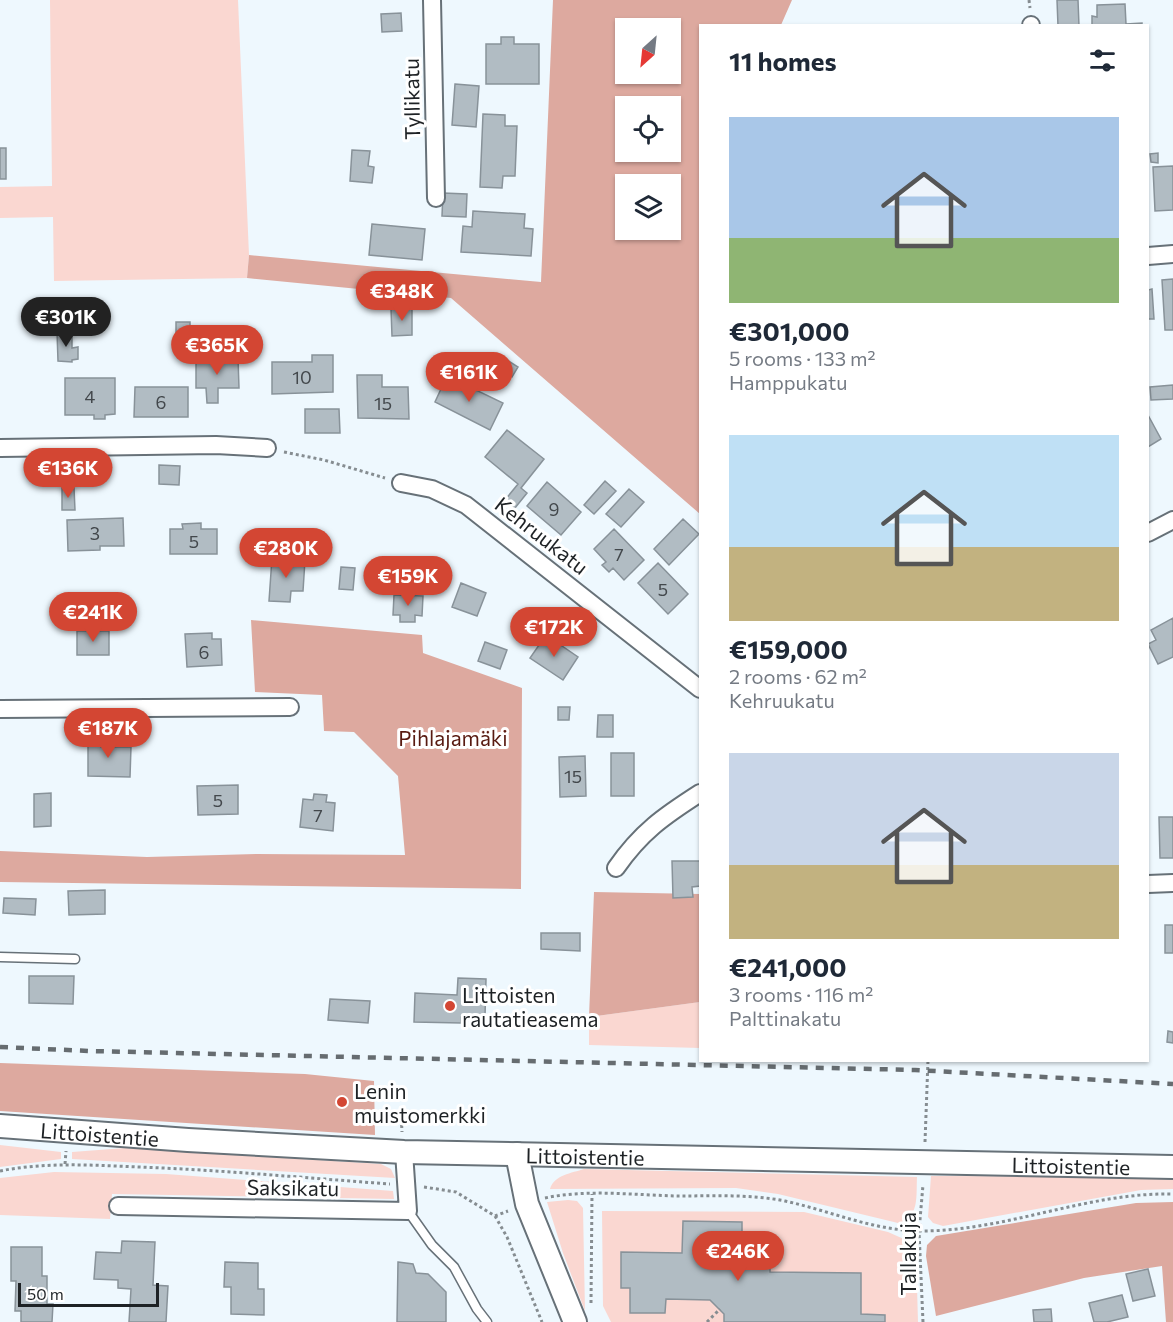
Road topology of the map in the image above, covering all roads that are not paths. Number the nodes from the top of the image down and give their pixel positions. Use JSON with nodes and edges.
{"nodes":[{"id":1,"x":432,"y":0,"type":"edge"},
{"id":2,"x":436,"y":198,"type":"dead end"},
{"id":3,"x":1173,"y":254,"type":"edge"},
{"id":4,"x":1149,"y":256,"type":"edge"},
{"id":5,"x":0,"y":448,"type":"edge"},
{"id":6,"x":267,"y":448,"type":"road end"},
{"id":7,"x":401,"y":483,"type":"road end"},
{"id":8,"x":1173,"y":520,"type":"edge"},
{"id":9,"x":1149,"y":533,"type":"edge"},
{"id":10,"x":699,"y":688,"type":"edge"},
{"id":11,"x":291,"y":707,"type":"dead end"},
{"id":12,"x":0,"y":709,"type":"edge"},
{"id":13,"x":699,"y":794,"type":"edge"},
{"id":14,"x":616,"y":868,"type":"dead end"},
{"id":15,"x":1149,"y":884,"type":"edge"},
{"id":16,"x":1173,"y":884,"type":"edge"},
{"id":17,"x":0,"y":957,"type":"edge"},
{"id":18,"x":75,"y":959,"type":"dead end"},
{"id":19,"x":0,"y":1126,"type":"edge"},
{"id":20,"x":404,"y":1152,"type":"junction"},
{"id":21,"x":517,"y":1154,"type":"junction"},
{"id":22,"x":1173,"y":1167,"type":"edge"},
{"id":23,"x":118,"y":1206,"type":"dead end"},
{"id":24,"x":408,"y":1211,"type":"junction"},
{"id":25,"x":583,"y":1317,"type":"edge"},
{"id":26,"x":487,"y":1322,"type":"edge"}],
"edges":[{"from":1,"to":2,"type":"street","name":"Tyllikatu"},
{"from":3,"to":4,"type":"street"},
{"from":5,"to":6,"type":"street"},
{"from":7,"to":10,"type":"street","name":"Kehruukatu"},
{"from":8,"to":9,"type":"street"},
{"from":11,"to":12,"type":"street"},
{"from":13,"to":14,"type":"street"},
{"from":15,"to":16,"type":"street"},
{"from":17,"to":18,"type":"lane"},
{"from":19,"to":20,"type":"street","name":"Littoistentie"},
{"from":20,"to":21,"type":"street","name":"Littoistentie"},
{"from":20,"to":24,"type":"street"},
{"from":21,"to":22,"type":"street","name":"Littoistentie"},
{"from":21,"to":25,"type":"street"},
{"from":23,"to":24,"type":"street","name":"Saksikatu"},
{"from":24,"to":26,"type":"lane"}]}
